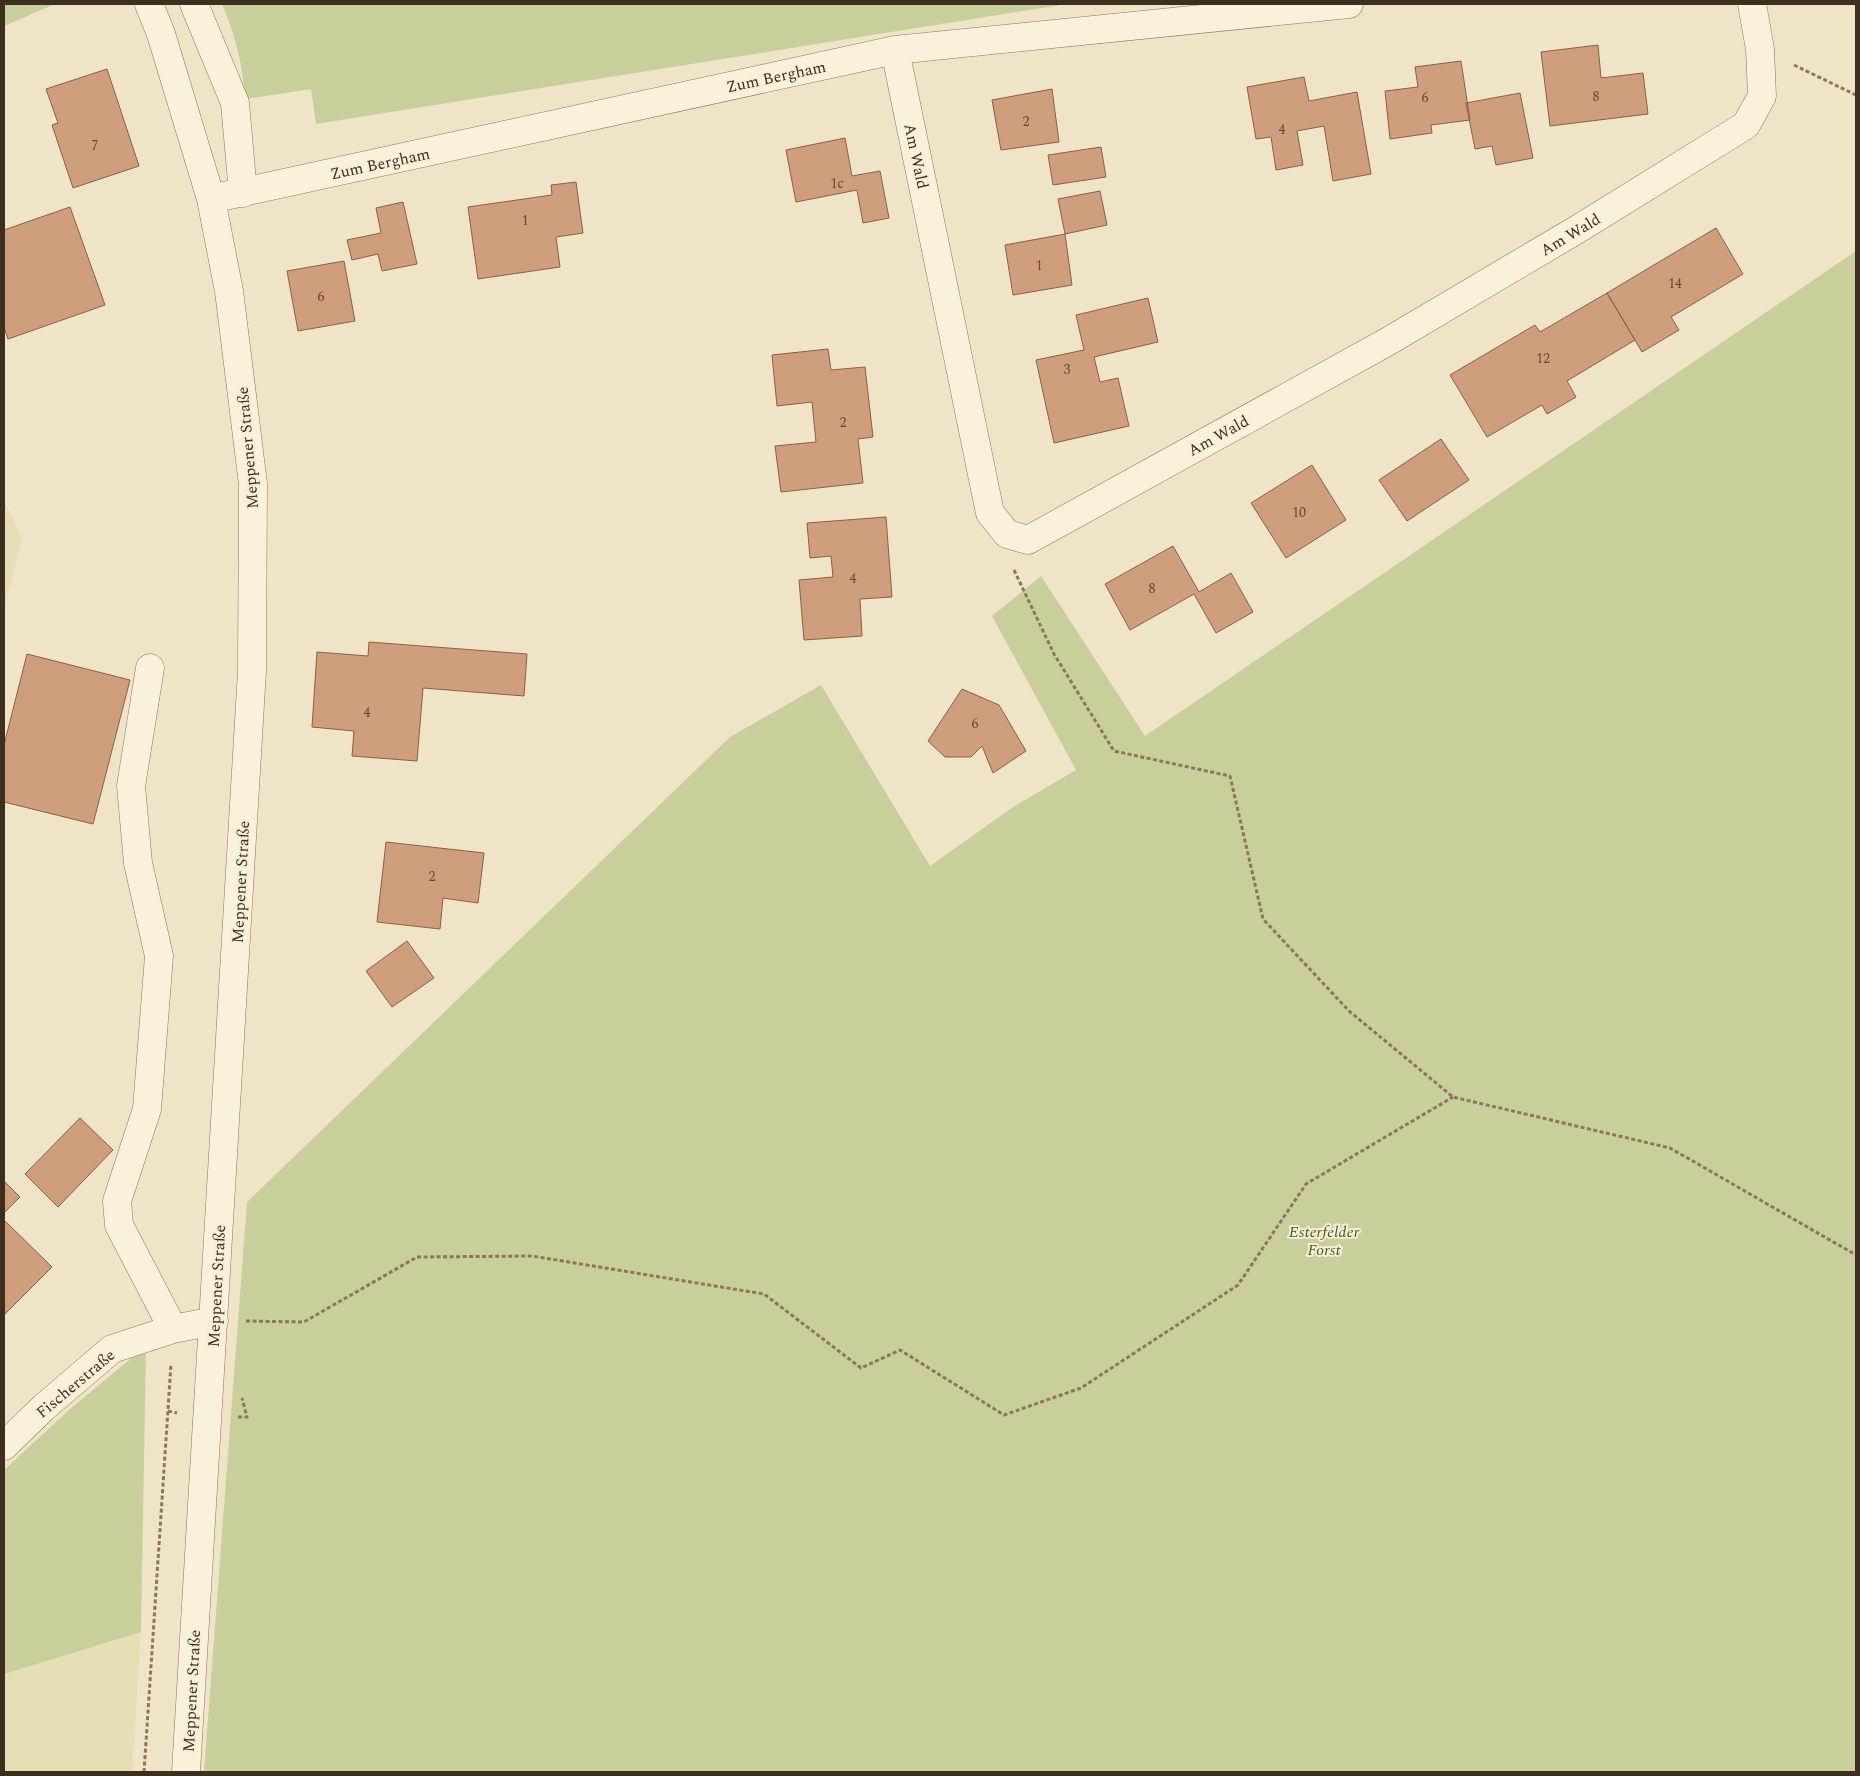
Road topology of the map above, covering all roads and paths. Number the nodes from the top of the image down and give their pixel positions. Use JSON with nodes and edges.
{"nodes":[{"id":1,"x":149,"y":4,"type":"edge"},
{"id":2,"x":194,"y":4,"type":"edge"},
{"id":3,"x":1349,"y":4,"type":"edge"},
{"id":4,"x":1752,"y":4,"type":"edge"},
{"id":5,"x":1760,"y":49,"type":"junction"},
{"id":6,"x":895,"y":50,"type":"junction"},
{"id":7,"x":1856,"y":95,"type":"edge"},
{"id":8,"x":243,"y":193,"type":"junction"},
{"id":9,"x":211,"y":199,"type":"junction"},
{"id":10,"x":1007,"y":534,"type":"junction"},
{"id":11,"x":150,"y":668,"type":"dead end"},
{"id":12,"x":1452,"y":1097,"type":"junction"},
{"id":13,"x":1856,"y":1255,"type":"edge"},
{"id":14,"x":226,"y":1321,"type":"junction"},
{"id":15,"x":173,"y":1329,"type":"junction"},
{"id":16,"x":4,"y":1446,"type":"edge"},
{"id":17,"x":144,"y":1772,"type":"edge"},
{"id":18,"x":186,"y":1772,"type":"edge"}],
"edges":[{"from":1,"to":9,"type":"street","name":"Meppener Straße"},
{"from":2,"to":8,"type":"street"},
{"from":3,"to":6,"type":"street","name":"Zum Bergham"},
{"from":4,"to":5,"type":"street","name":"Am Wald"},
{"from":5,"to":7,"type":"path"},
{"from":5,"to":10,"type":"street","name":"Am Wald"},
{"from":6,"to":8,"type":"street","name":"Zum Bergham"},
{"from":6,"to":10,"type":"street","name":"Am Wald"},
{"from":8,"to":9,"type":"street","name":"Zum Bergham"},
{"from":9,"to":14,"type":"street","name":"Meppener Straße"},
{"from":10,"to":12,"type":"path"},
{"from":11,"to":15,"type":"street"},
{"from":12,"to":13,"type":"path"},
{"from":12,"to":14,"type":"path"},
{"from":14,"to":15,"type":"street","name":"Fischerstraße"},
{"from":14,"to":18,"type":"street","name":"Meppener Straße"},
{"from":15,"to":16,"type":"street","name":"Fischerstraße"},
{"from":15,"to":17,"type":"path"}]}
